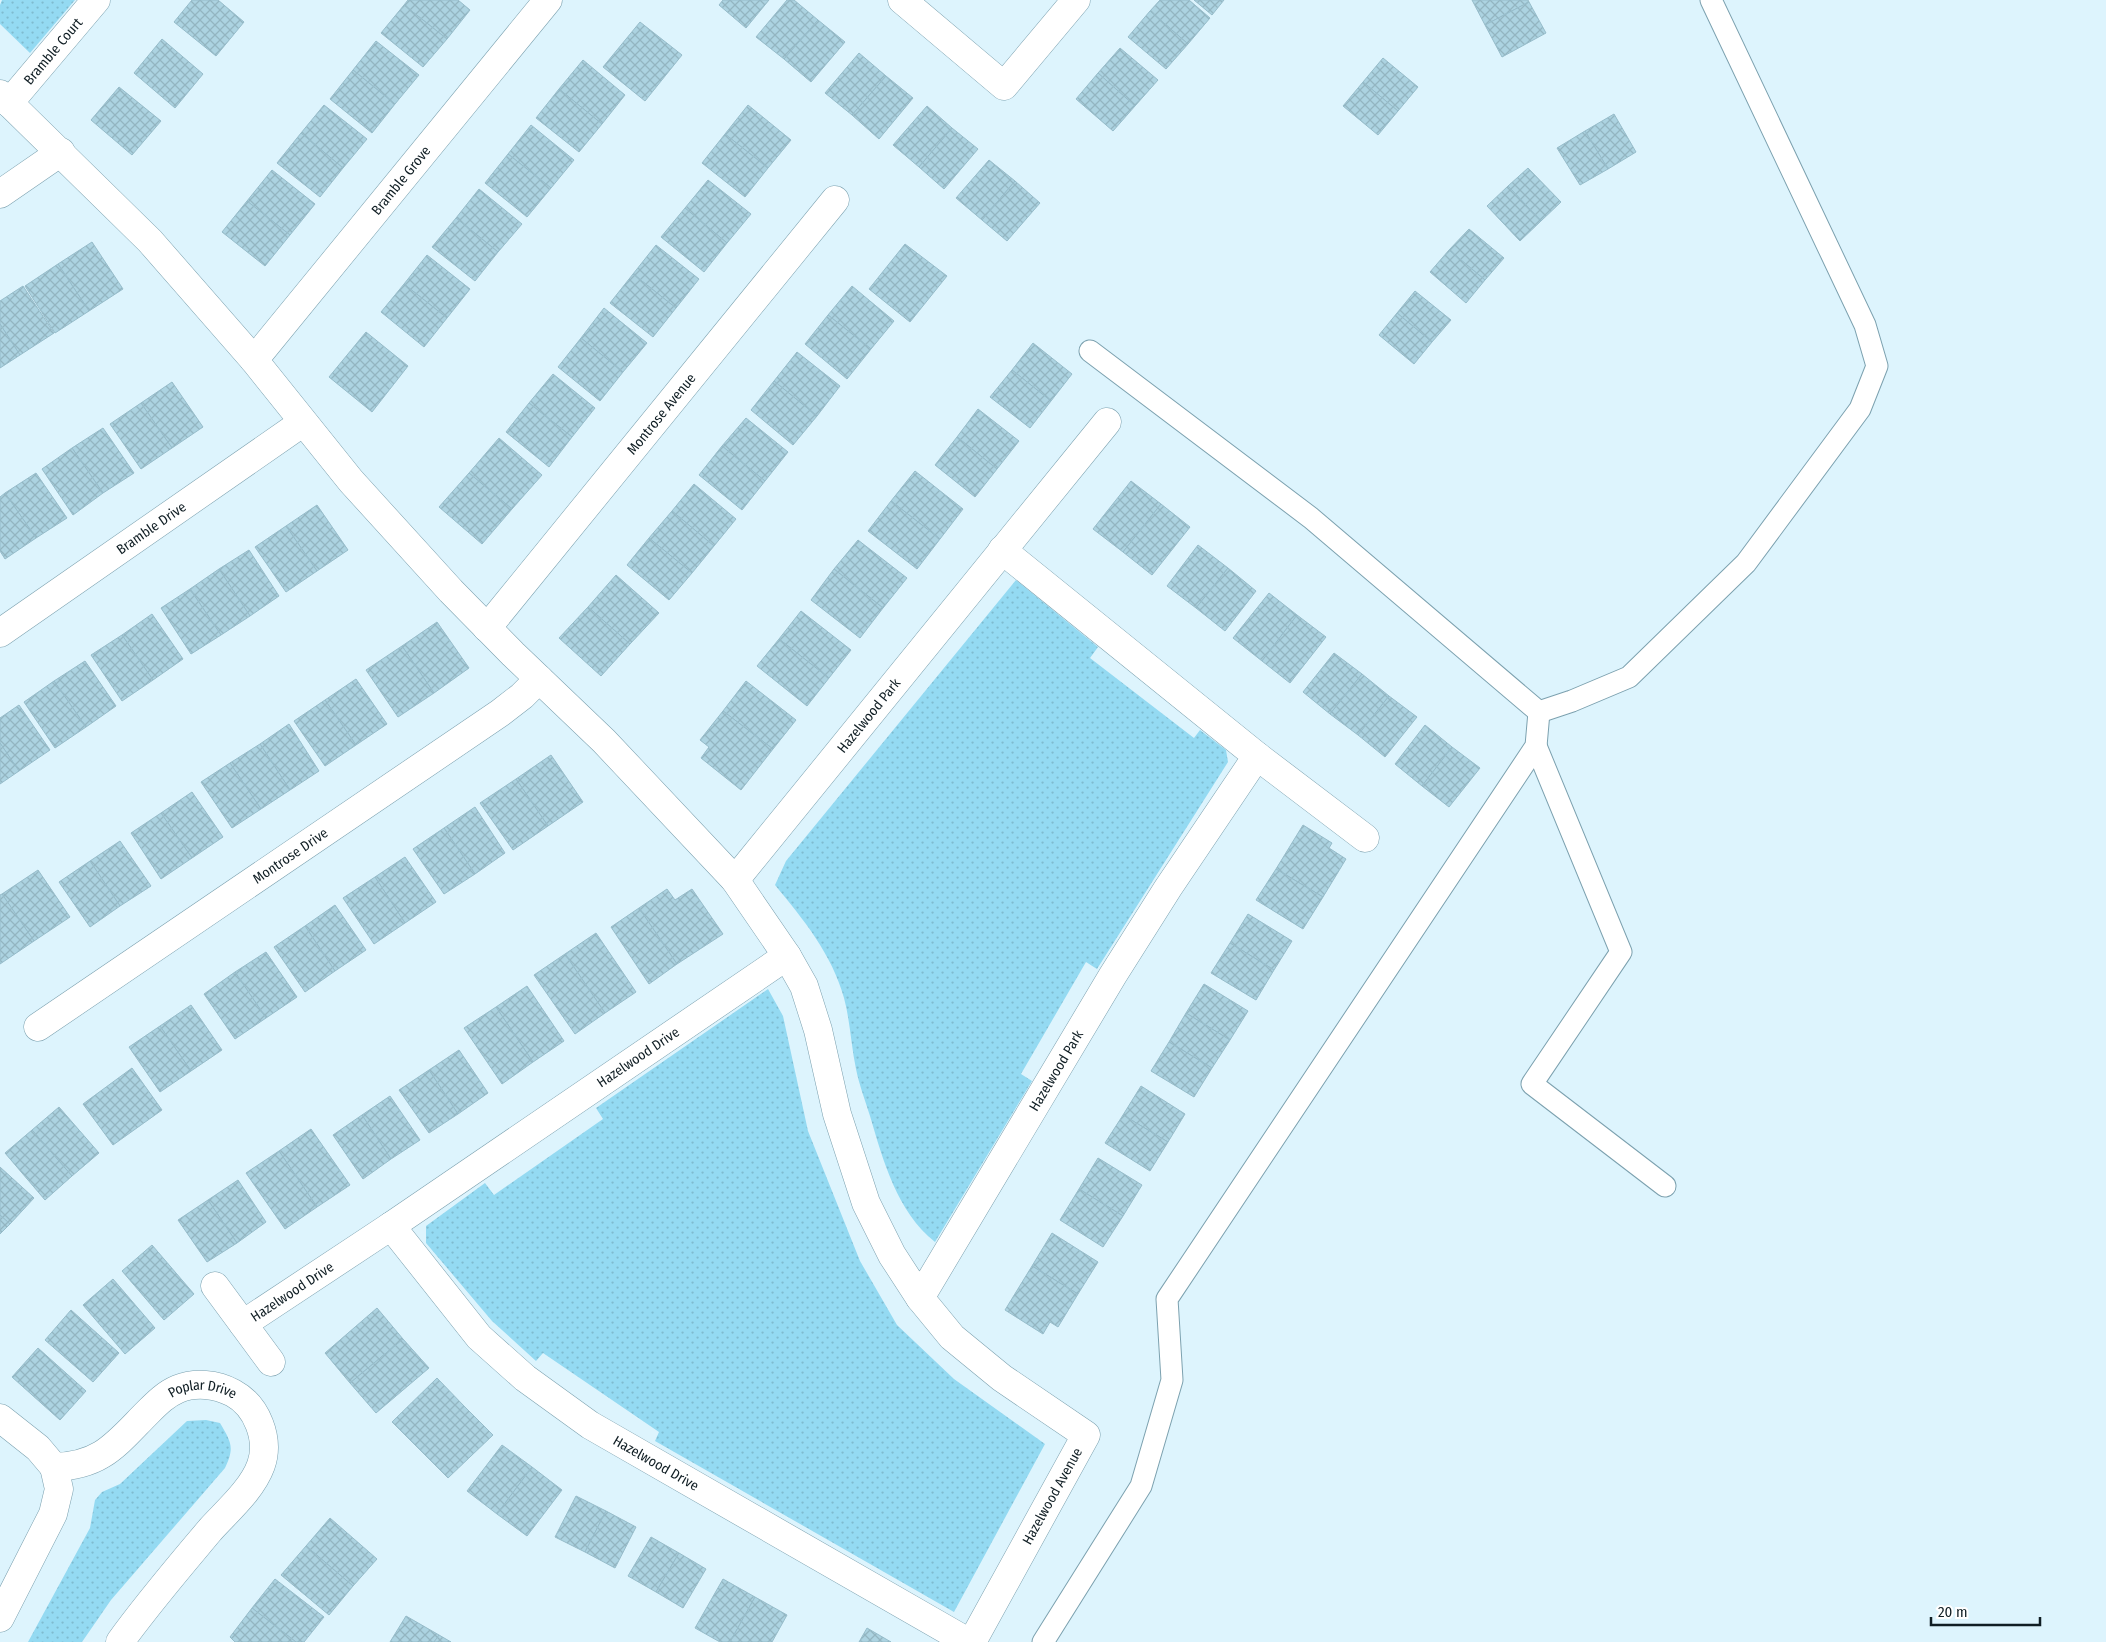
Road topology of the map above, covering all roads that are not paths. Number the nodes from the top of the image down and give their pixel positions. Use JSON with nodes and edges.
{"nodes":[{"id":1,"x":96,"y":0,"type":"edge"},
{"id":2,"x":548,"y":0,"type":"edge"},
{"id":3,"x":902,"y":0,"type":"edge"},
{"id":4,"x":1076,"y":0,"type":"edge"},
{"id":5,"x":1711,"y":0,"type":"edge"},
{"id":6,"x":5,"y":99,"type":"edge"},
{"id":7,"x":61,"y":152,"type":"junction"},
{"id":8,"x":0,"y":194,"type":"edge"},
{"id":9,"x":835,"y":200,"type":"dead end"},
{"id":10,"x":1090,"y":352,"type":"dead end"},
{"id":11,"x":254,"y":360,"type":"junction"},
{"id":12,"x":1107,"y":422,"type":"dead end"},
{"id":13,"x":302,"y":423,"type":"junction"},
{"id":14,"x":1002,"y":550,"type":"junction"},
{"id":15,"x":487,"y":628,"type":"junction"},
{"id":16,"x":0,"y":633,"type":"edge"},
{"id":17,"x":539,"y":679,"type":"junction"},
{"id":18,"x":1539,"y":712,"type":"junction"},
{"id":19,"x":1536,"y":746,"type":"junction"},
{"id":20,"x":1257,"y":756,"type":"junction"},
{"id":21,"x":1365,"y":838,"type":"dead end"},
{"id":22,"x":734,"y":880,"type":"junction"},
{"id":23,"x":787,"y":956,"type":"junction"},
{"id":24,"x":38,"y":1027,"type":"dead end"},
{"id":25,"x":1665,"y":1186,"type":"dead end"},
{"id":26,"x":390,"y":1226,"type":"junction"},
{"id":27,"x":215,"y":1286,"type":"dead end"},
{"id":28,"x":920,"y":1298,"type":"junction"},
{"id":29,"x":243,"y":1324,"type":"junction"},
{"id":30,"x":271,"y":1362,"type":"dead end"},
{"id":31,"x":0,"y":1418,"type":"edge"},
{"id":32,"x":54,"y":1467,"type":"junction"},
{"id":33,"x":0,"y":1618,"type":"edge"},
{"id":34,"x":120,"y":1642,"type":"edge"},
{"id":35,"x":968,"y":1642,"type":"edge"},
{"id":36,"x":972,"y":1642,"type":"edge"},
{"id":37,"x":1043,"y":1642,"type":"edge"}],
"edges":[{"from":1,"to":6,"type":"street","name":"Bramble Court"},
{"from":2,"to":11,"type":"street","name":"Bramble Grove"},
{"from":3,"to":4,"type":"street"},
{"from":5,"to":18,"type":"lane"},
{"from":6,"to":7,"type":"street"},
{"from":7,"to":8,"type":"street"},
{"from":7,"to":11,"type":"street"},
{"from":9,"to":15,"type":"street","name":"Montrose Avenue"},
{"from":10,"to":18,"type":"lane"},
{"from":11,"to":13,"type":"street"},
{"from":12,"to":14,"type":"street","name":"Hazelwood Park"},
{"from":13,"to":15,"type":"street"},
{"from":13,"to":16,"type":"street","name":"Bramble Drive"},
{"from":14,"to":20,"type":"street"},
{"from":14,"to":22,"type":"street","name":"Hazelwood Park"},
{"from":15,"to":17,"type":"street"},
{"from":17,"to":22,"type":"street"},
{"from":17,"to":24,"type":"street","name":"Montrose Drive"},
{"from":18,"to":19,"type":"lane"},
{"from":19,"to":25,"type":"lane"},
{"from":19,"to":37,"type":"lane"},
{"from":20,"to":21,"type":"street"},
{"from":20,"to":28,"type":"street","name":"Hazelwood Park"},
{"from":22,"to":23,"type":"street"},
{"from":23,"to":26,"type":"street","name":"Hazelwood Drive"},
{"from":23,"to":28,"type":"street"},
{"from":26,"to":29,"type":"street","name":"Hazelwood Drive"},
{"from":26,"to":35,"type":"street","name":"Hazelwood Drive"},
{"from":27,"to":29,"type":"street","name":"Hazelwood Drive"},
{"from":28,"to":36,"type":"street","name":"Hazelwood Avenue"},
{"from":29,"to":30,"type":"street","name":"Hazelwood Drive"},
{"from":31,"to":32,"type":"street"},
{"from":32,"to":33,"type":"street"},
{"from":32,"to":34,"type":"street","name":"Poplar Drive"}]}
